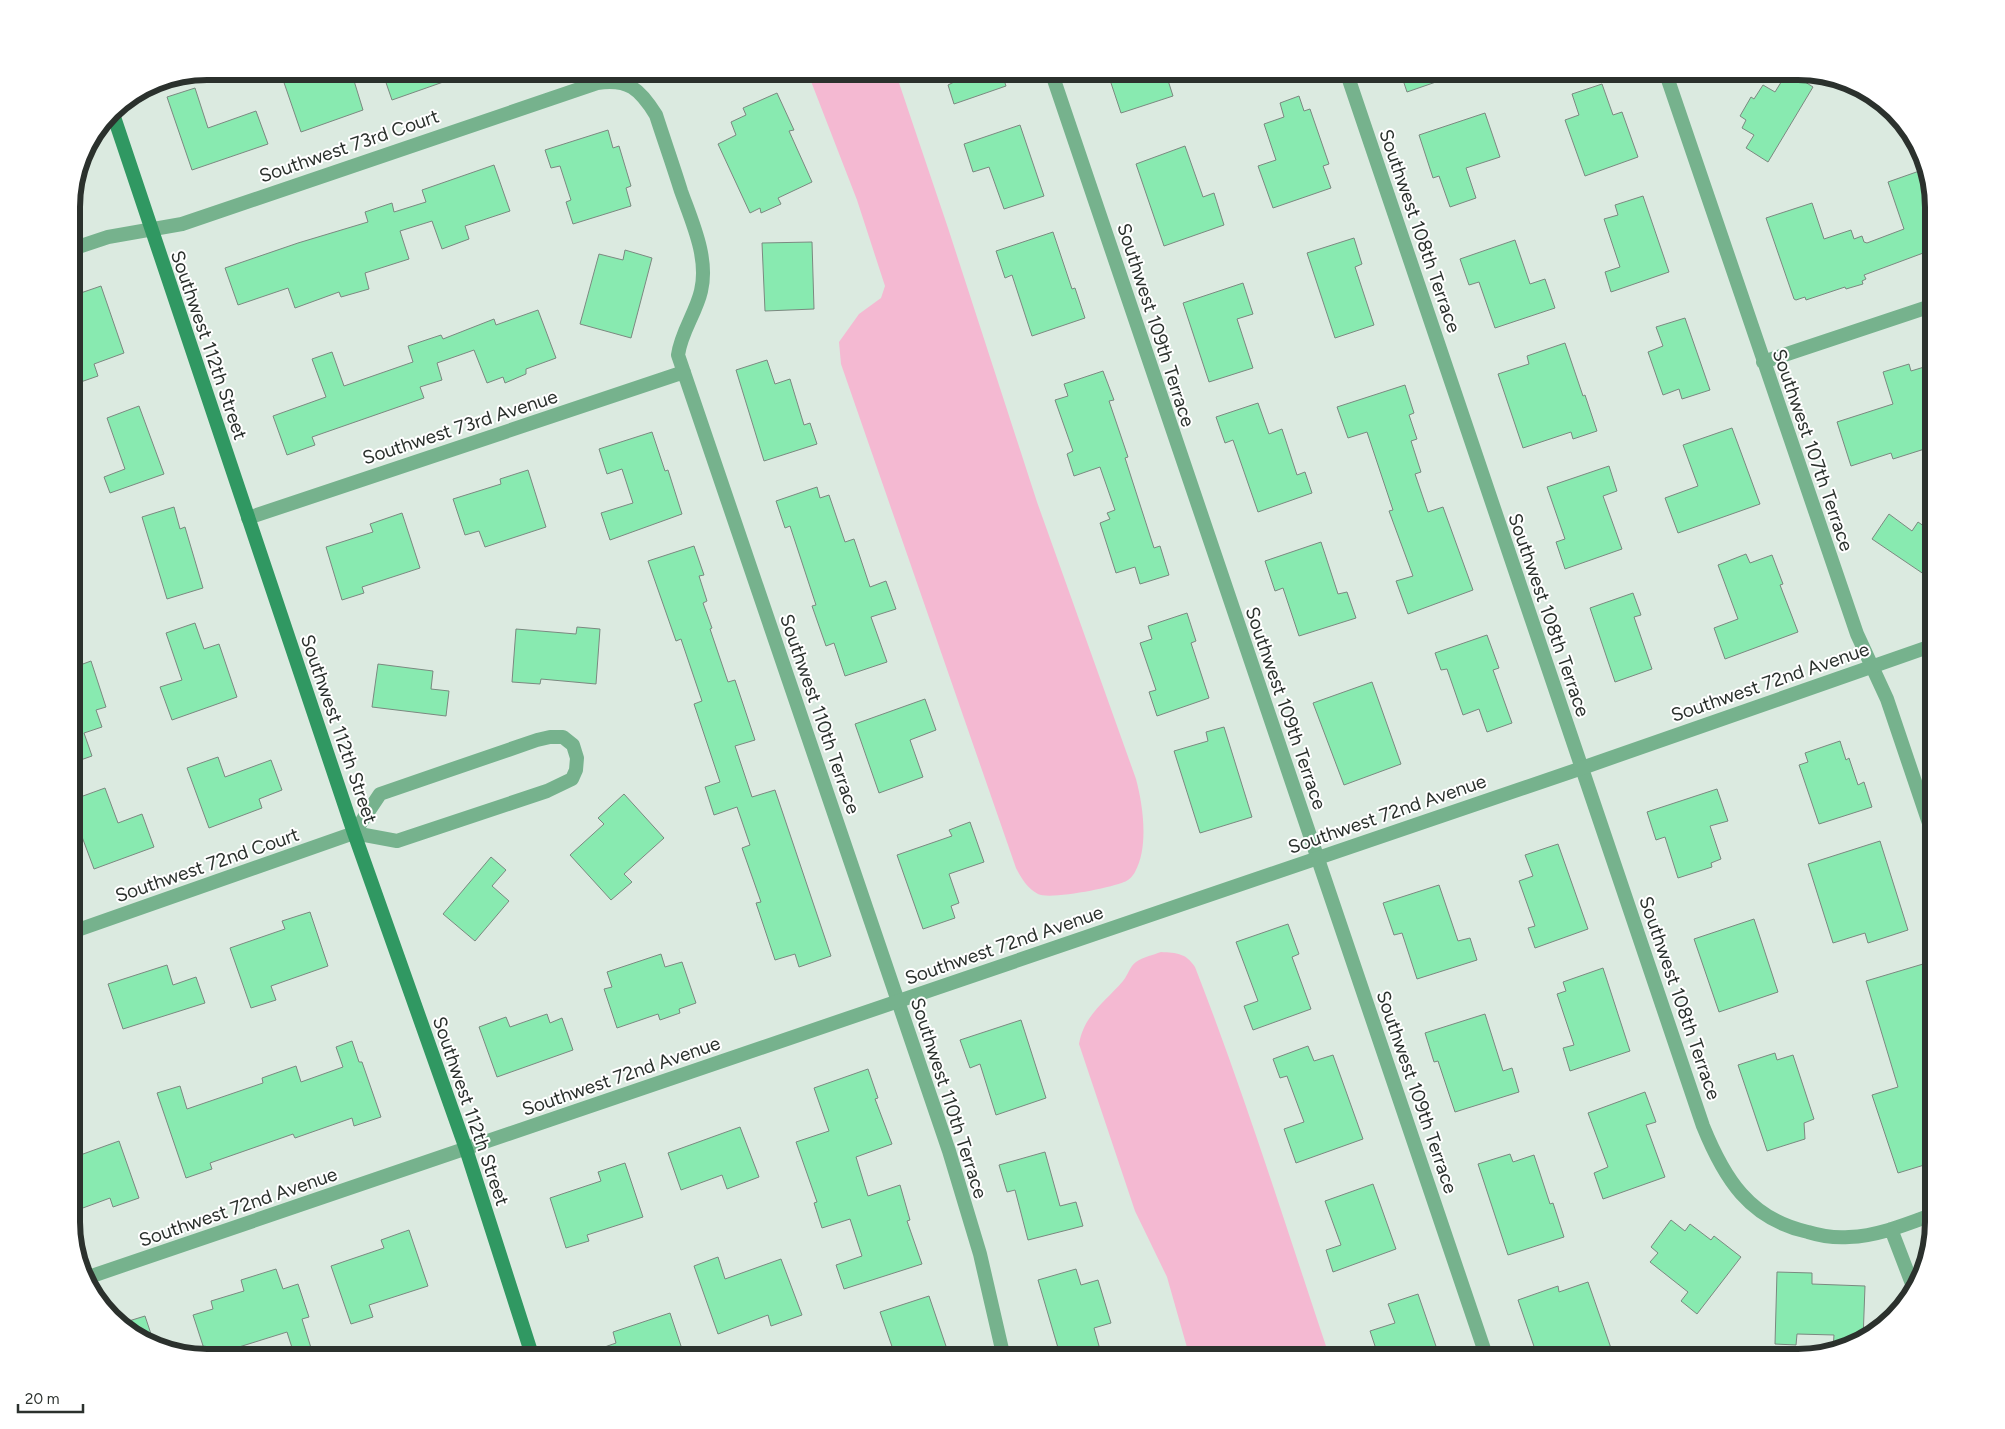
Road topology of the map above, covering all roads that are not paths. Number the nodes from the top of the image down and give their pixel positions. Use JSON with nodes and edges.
{"nodes":[{"id":1,"x":1054,"y":80,"type":"edge"},
{"id":2,"x":1349,"y":80,"type":"edge"},
{"id":3,"x":1668,"y":80,"type":"edge"},
{"id":4,"x":637,"y":90,"type":"joint"},
{"id":5,"x":115,"y":119,"type":"edge"},
{"id":6,"x":151,"y":230,"type":"junction"},
{"id":7,"x":80,"y":246,"type":"edge"},
{"id":8,"x":1925,"y":308,"type":"edge"},
{"id":9,"x":1763,"y":362,"type":"junction"},
{"id":10,"x":684,"y":372,"type":"junction"},
{"id":11,"x":248,"y":518,"type":"junction"},
{"id":12,"x":1925,"y":648,"type":"edge"},
{"id":13,"x":1871,"y":667,"type":"junction"},
{"id":14,"x":1582,"y":768,"type":"junction"},
{"id":15,"x":1925,"y":811,"type":"edge"},
{"id":16,"x":354,"y":833,"type":"junction"},
{"id":17,"x":1318,"y":857,"type":"junction"},
{"id":18,"x":80,"y":929,"type":"edge"},
{"id":19,"x":897,"y":1001,"type":"junction"},
{"id":20,"x":466,"y":1150,"type":"junction"},
{"id":21,"x":1925,"y":1217,"type":"edge"},
{"id":22,"x":1891,"y":1229,"type":"junction"},
{"id":23,"x":92,"y":1276,"type":"edge"},
{"id":24,"x":1911,"y":1280,"type":"edge"},
{"id":25,"x":530,"y":1349,"type":"edge"},
{"id":26,"x":1002,"y":1349,"type":"edge"},
{"id":27,"x":1483,"y":1349,"type":"edge"}],
"edges":[{"from":1,"to":17,"type":"street","name":"Southwest 109th Terrace"},
{"from":2,"to":14,"type":"street","name":"Southwest 108th Terrace"},
{"from":3,"to":9,"type":"street","name":"Southwest 107th Terrace"},
{"from":4,"to":6,"type":"street","name":"Southwest 73rd Court"},
{"from":4,"to":10,"type":"street","name":"Southwest 110th Terrace"},
{"from":5,"to":6,"type":"main road","name":"Southwest 112th Street"},
{"from":6,"to":7,"type":"street","name":"Southwest 73rd Court"},
{"from":6,"to":11,"type":"main road","name":"Southwest 112th Street"},
{"from":8,"to":9,"type":"street"},
{"from":9,"to":13,"type":"street","name":"Southwest 107th Terrace"},
{"from":10,"to":11,"type":"street","name":"Southwest 73rd Avenue"},
{"from":10,"to":19,"type":"street","name":"Southwest 110th Terrace"},
{"from":11,"to":16,"type":"main road","name":"Southwest 112th Street"},
{"from":12,"to":13,"type":"street","name":"Southwest 72nd Avenue"},
{"from":13,"to":14,"type":"street","name":"Southwest 72nd Avenue"},
{"from":13,"to":15,"type":"street","name":"Southwest 107th Terrace"},
{"from":14,"to":17,"type":"street","name":"Southwest 72nd Avenue"},
{"from":14,"to":22,"type":"street","name":"Southwest 108th Terrace"},
{"from":16,"to":16,"type":"street","name":"Southwest 72nd Court"},
{"from":16,"to":18,"type":"street","name":"Southwest 72nd Court"},
{"from":16,"to":20,"type":"main road","name":"Southwest 112th Street"},
{"from":17,"to":19,"type":"street","name":"Southwest 72nd Avenue"},
{"from":17,"to":27,"type":"street","name":"Southwest 109th Terrace"},
{"from":19,"to":20,"type":"street","name":"Southwest 72nd Avenue"},
{"from":19,"to":26,"type":"street","name":"Southwest 110th Terrace"},
{"from":20,"to":23,"type":"street","name":"Southwest 72nd Avenue"},
{"from":20,"to":25,"type":"main road","name":"Southwest 112th Street"},
{"from":21,"to":22,"type":"street","name":"Southwest 108th Terrace"},
{"from":22,"to":24,"type":"street"}]}
